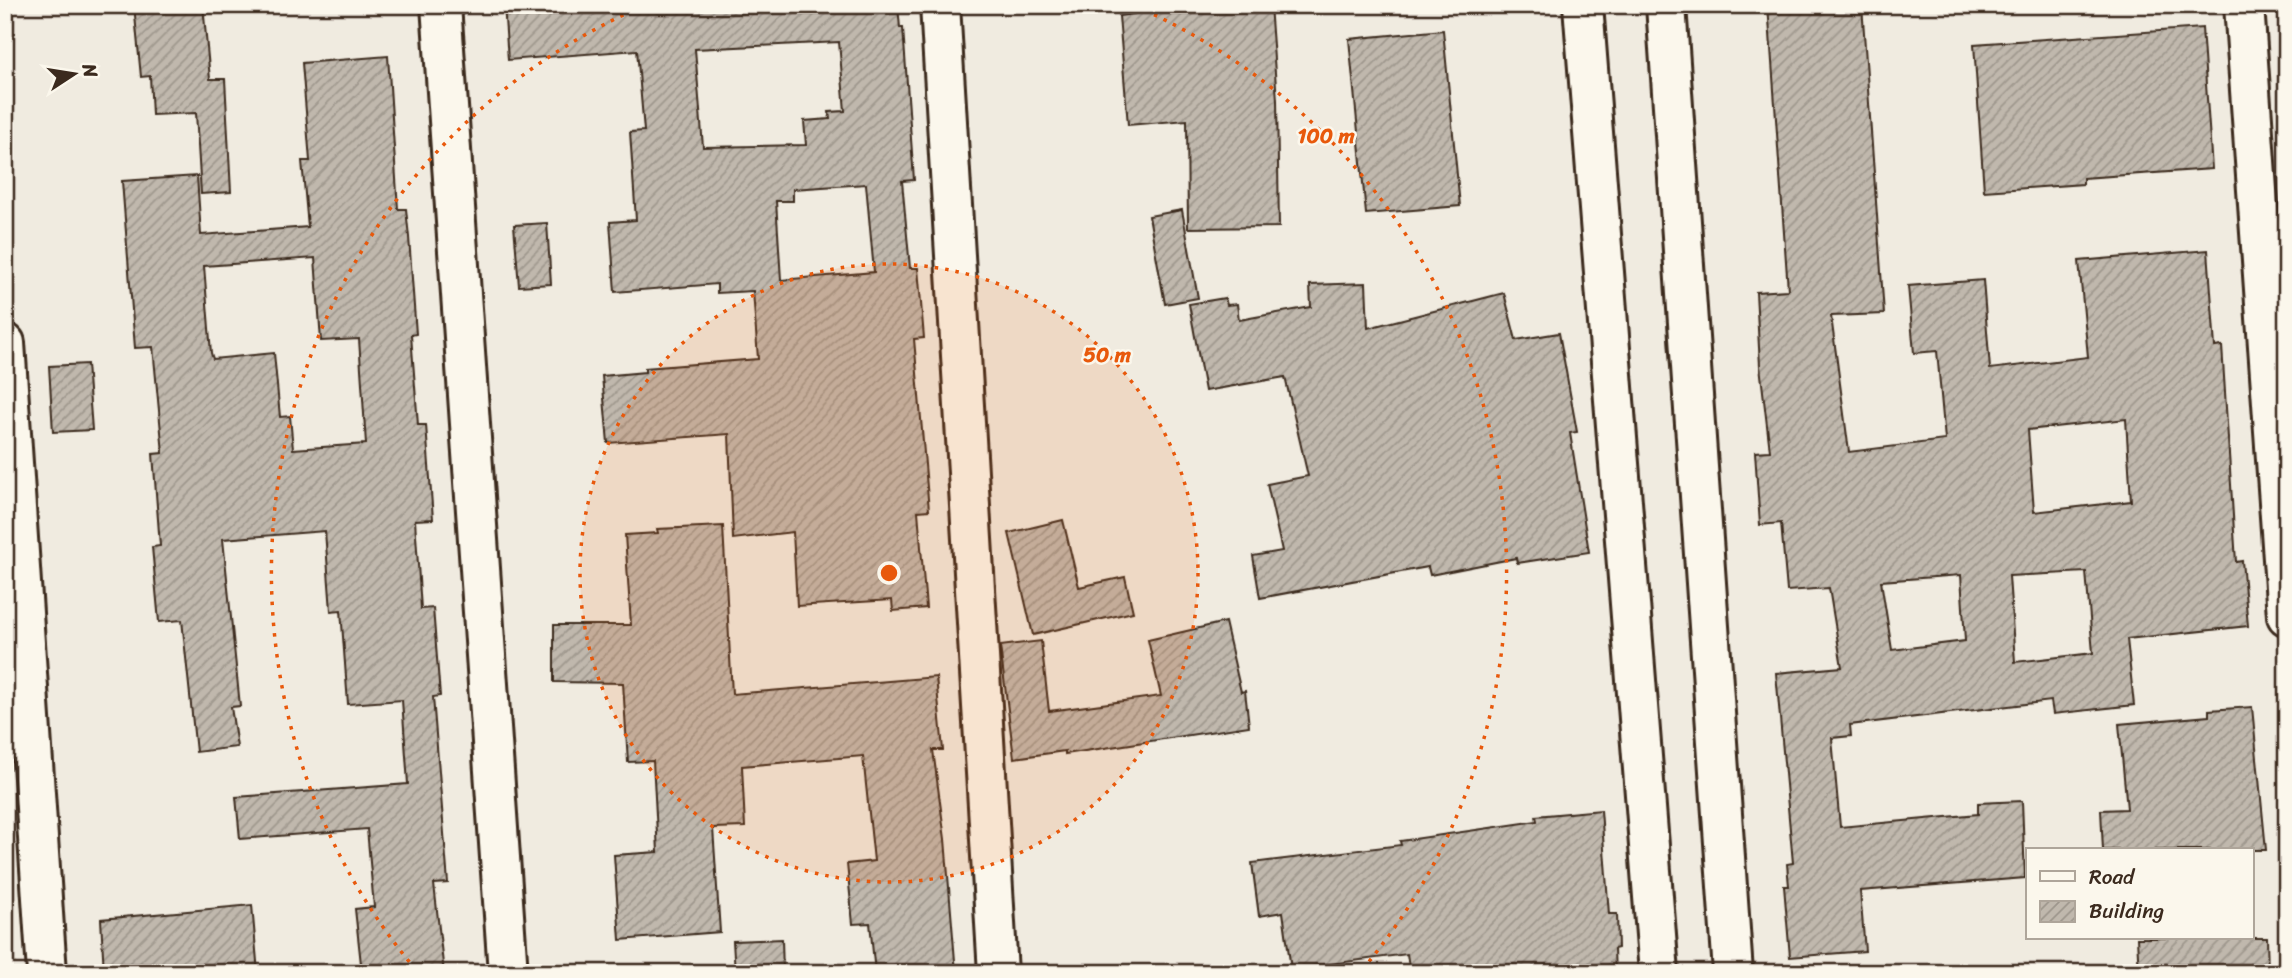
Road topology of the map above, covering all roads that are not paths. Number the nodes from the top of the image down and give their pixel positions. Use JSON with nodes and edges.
{"nodes":[{"id":1,"x":441,"y":5,"type":"edge"},
{"id":2,"x":940,"y":5,"type":"edge"},
{"id":3,"x":1583,"y":5,"type":"edge"},
{"id":4,"x":1666,"y":5,"type":"edge"},
{"id":5,"x":2244,"y":5,"type":"edge"},
{"id":6,"x":5,"y":343,"type":"edge"},
{"id":7,"x":2287,"y":616,"type":"edge"},
{"id":8,"x":47,"y":973,"type":"edge"},
{"id":9,"x":508,"y":973,"type":"edge"},
{"id":10,"x":998,"y":973,"type":"edge"},
{"id":11,"x":1659,"y":973,"type":"edge"},
{"id":12,"x":1733,"y":973,"type":"edge"}],
"edges":[{"from":1,"to":9,"type":"street"},
{"from":2,"to":10,"type":"street"},
{"from":3,"to":11,"type":"street"},
{"from":4,"to":12,"type":"street"},
{"from":5,"to":7,"type":"street"},
{"from":6,"to":8,"type":"street"}]}
